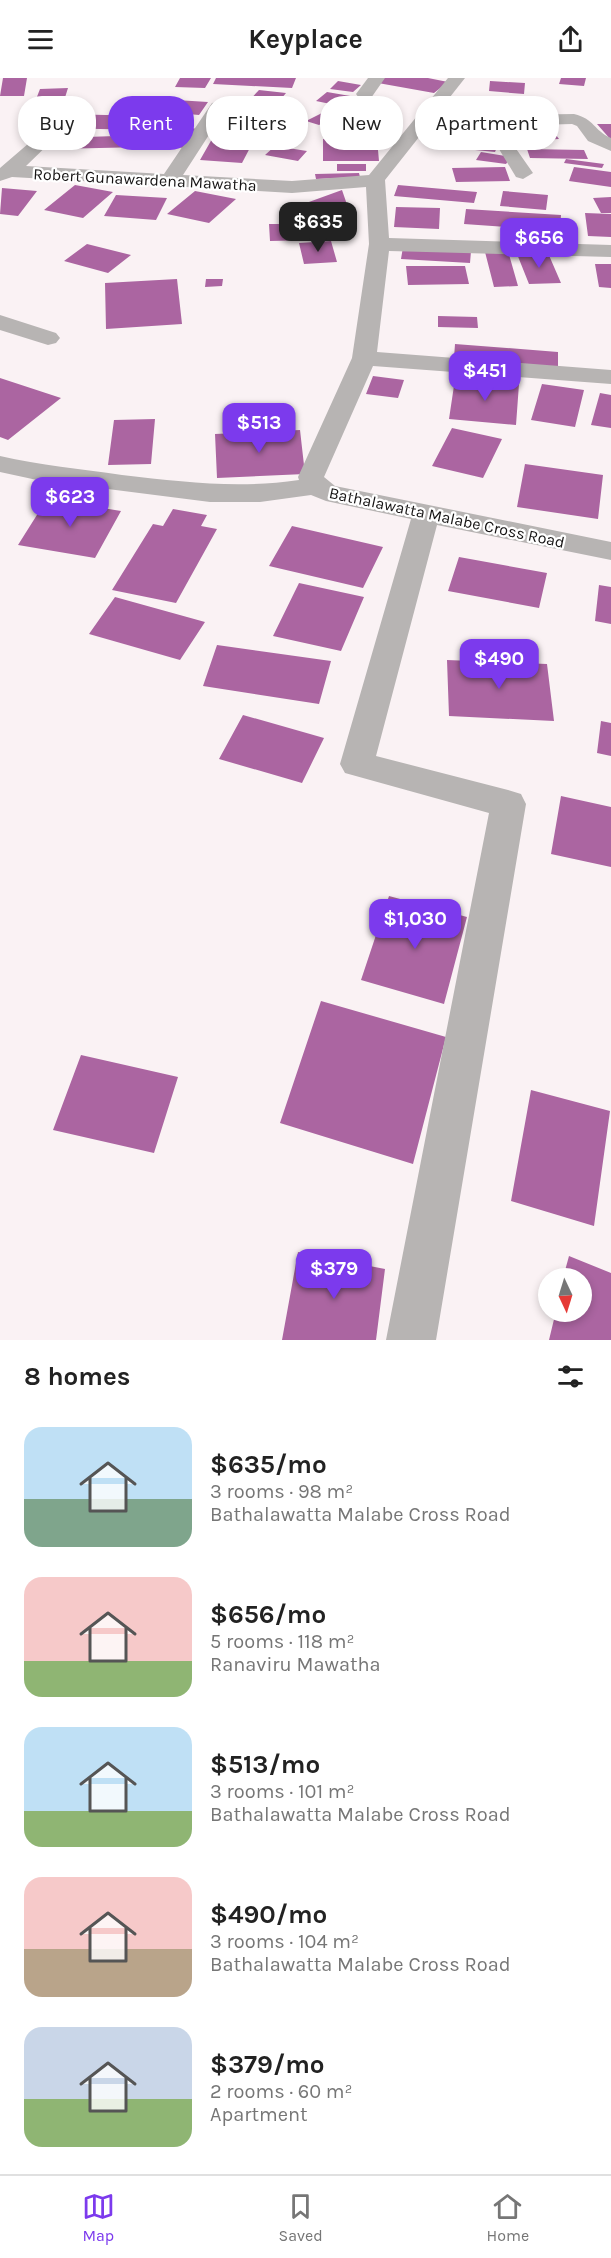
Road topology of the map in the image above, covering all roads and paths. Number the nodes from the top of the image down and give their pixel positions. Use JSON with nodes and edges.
{"nodes":[{"id":1,"x":377,"y":78,"type":"edge"},
{"id":2,"x":457,"y":78,"type":"edge"},
{"id":3,"x":365,"y":94,"type":"dead end"},
{"id":4,"x":443,"y":96,"type":"edge"},
{"id":5,"x":559,"y":120,"type":"edge"},
{"id":6,"x":206,"y":125,"type":"edge"},
{"id":7,"x":415,"y":132,"type":"edge"},
{"id":8,"x":611,"y":145,"type":"edge"},
{"id":9,"x":32,"y":150,"type":"edge"},
{"id":10,"x":507,"y":150,"type":"edge"},
{"id":11,"x":5,"y":173,"type":"edge"},
{"id":12,"x":523,"y":173,"type":"dead end"},
{"id":13,"x":375,"y":180,"type":"junction"},
{"id":14,"x":169,"y":181,"type":"junction"},
{"id":15,"x":379,"y":244,"type":"junction"},
{"id":16,"x":611,"y":251,"type":"edge"},
{"id":17,"x":0,"y":322,"type":"edge"},
{"id":18,"x":48,"y":338,"type":"dead end"},
{"id":19,"x":364,"y":358,"type":"junction"},
{"id":20,"x":611,"y":377,"type":"edge"},
{"id":21,"x":0,"y":464,"type":"edge"},
{"id":22,"x":316,"y":486,"type":"junction"},
{"id":23,"x":426,"y":515,"type":"junction"},
{"id":24,"x":611,"y":551,"type":"edge"},
{"id":25,"x":411,"y":1340,"type":"edge"}],
"edges":[{"from":1,"to":3,"type":"street"},
{"from":2,"to":4,"type":"street"},
{"from":5,"to":8,"type":"street"},
{"from":6,"to":14,"type":"street"},
{"from":7,"to":13,"type":"street"},
{"from":9,"to":11,"type":"street"},
{"from":10,"to":12,"type":"street"},
{"from":11,"to":14,"type":"street","name":"Robert Gunawardena Mawatha"},
{"from":13,"to":14,"type":"street","name":"Robert Gunawardena Mawatha"},
{"from":13,"to":15,"type":"street","name":"Bathalawatta Malabe Cross Road"},
{"from":15,"to":16,"type":"street"},
{"from":15,"to":19,"type":"street","name":"Bathalawatta Malabe Cross Road"},
{"from":17,"to":18,"type":"street"},
{"from":19,"to":20,"type":"street"},
{"from":19,"to":22,"type":"street","name":"Bathalawatta Malabe Cross Road"},
{"from":21,"to":22,"type":"street"},
{"from":22,"to":23,"type":"street","name":"Bathalawatta Malabe Cross Road"},
{"from":23,"to":24,"type":"street","name":"Bathalawatta Malabe Cross Road"},
{"from":23,"to":25,"type":"street"}]}
